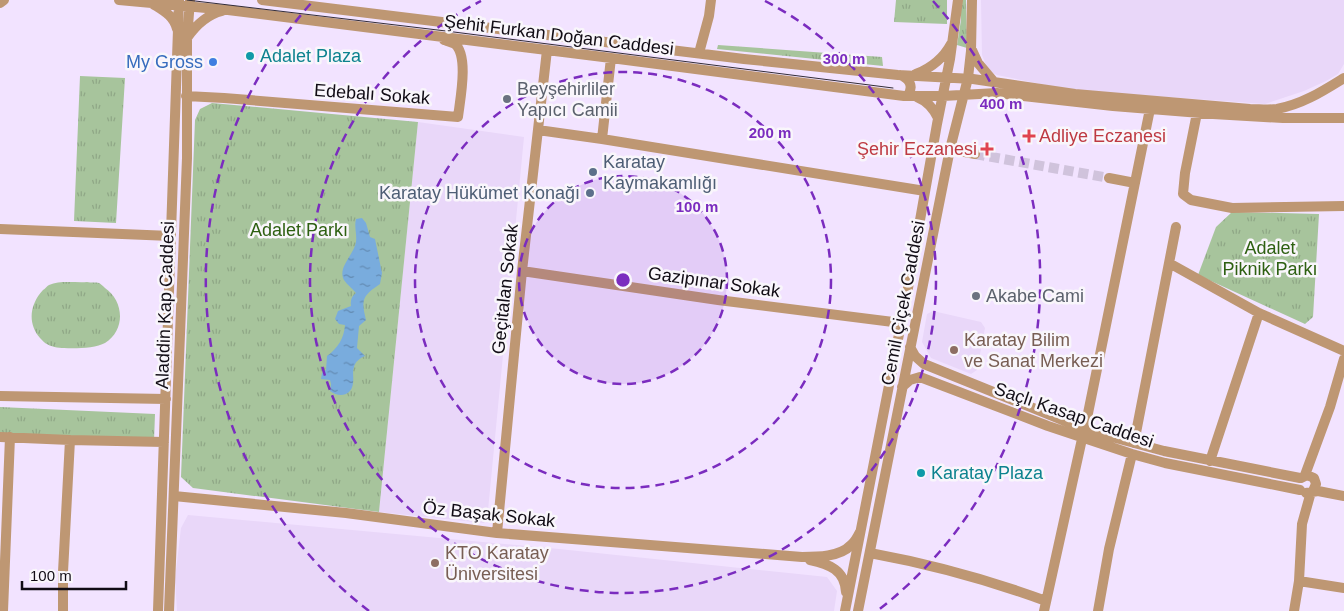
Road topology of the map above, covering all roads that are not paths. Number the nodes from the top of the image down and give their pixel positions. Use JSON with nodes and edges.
{"nodes":[{"id":1,"x":4,"y":0,"type":"edge"},
{"id":2,"x":119,"y":0,"type":"edge"},
{"id":3,"x":262,"y":0,"type":"edge"},
{"id":4,"x":711,"y":0,"type":"edge"},
{"id":5,"x":958,"y":0,"type":"edge"},
{"id":6,"x":972,"y":0,"type":"edge"},
{"id":7,"x":0,"y":3,"type":"edge"},
{"id":8,"x":150,"y":3,"type":"junction"},
{"id":9,"x":184,"y":3,"type":"edge"},
{"id":10,"x":228,"y":10,"type":"junction"},
{"id":11,"x":177,"y":30,"type":"junction"},
{"id":12,"x":435,"y":36,"type":"junction"},
{"id":13,"x":187,"y":39,"type":"junction"},
{"id":14,"x":952,"y":40,"type":"junction"},
{"id":15,"x":971,"y":47,"type":"junction"},
{"id":16,"x":547,"y":50,"type":"junction"},
{"id":17,"x":699,"y":53,"type":"junction"},
{"id":18,"x":611,"y":58,"type":"junction"},
{"id":19,"x":898,"y":75,"type":"junction"},
{"id":20,"x":912,"y":76,"type":"junction"},
{"id":21,"x":946,"y":77,"type":"junction"},
{"id":22,"x":968,"y":78,"type":"junction"},
{"id":23,"x":1344,"y":78,"type":"edge"},
{"id":24,"x":994,"y":82,"type":"junction"},
{"id":25,"x":186,"y":96,"type":"junction"},
{"id":26,"x":904,"y":96,"type":"junction"},
{"id":27,"x":916,"y":96,"type":"junction"},
{"id":28,"x":939,"y":96,"type":"junction"},
{"id":29,"x":963,"y":99,"type":"junction"},
{"id":30,"x":1150,"y":109,"type":"junction"},
{"id":31,"x":1198,"y":113,"type":"junction"},
{"id":32,"x":1344,"y":118,"type":"edge"},
{"id":33,"x":937,"y":121,"type":"junction"},
{"id":34,"x":956,"y":126,"type":"junction"},
{"id":35,"x":538,"y":130,"type":"junction"},
{"id":36,"x":602,"y":139,"type":"junction"},
{"id":37,"x":950,"y":149,"type":"junction"},
{"id":38,"x":975,"y":154,"type":"tunnel mouth"},
{"id":39,"x":1109,"y":178,"type":"tunnel mouth"},
{"id":40,"x":1134,"y":183,"type":"junction"},
{"id":41,"x":925,"y":191,"type":"junction"},
{"id":42,"x":1344,"y":206,"type":"edge"},
{"id":43,"x":1176,"y":227,"type":"dead end"},
{"id":44,"x":0,"y":230,"type":"edge"},
{"id":45,"x":172,"y":236,"type":"junction"},
{"id":46,"x":1169,"y":263,"type":"junction"},
{"id":47,"x":522,"y":271,"type":"junction"},
{"id":48,"x":1259,"y":313,"type":"junction"},
{"id":49,"x":901,"y":323,"type":"junction"},
{"id":50,"x":910,"y":347,"type":"junction"},
{"id":51,"x":1344,"y":351,"type":"edge"},
{"id":52,"x":1344,"y":359,"type":"edge"},
{"id":53,"x":921,"y":362,"type":"junction"},
{"id":54,"x":920,"y":377,"type":"junction"},
{"id":55,"x":902,"y":387,"type":"junction"},
{"id":56,"x":0,"y":396,"type":"edge"},
{"id":57,"x":166,"y":399,"type":"junction"},
{"id":58,"x":1085,"y":428,"type":"junction"},
{"id":59,"x":5,"y":437,"type":"edge"},
{"id":60,"x":1082,"y":439,"type":"junction"},
{"id":61,"x":70,"y":440,"type":"junction"},
{"id":62,"x":164,"y":442,"type":"junction"},
{"id":63,"x":1134,"y":443,"type":"junction"},
{"id":64,"x":1132,"y":454,"type":"junction"},
{"id":65,"x":1210,"y":461,"type":"junction"},
{"id":66,"x":1308,"y":477,"type":"junction"},
{"id":67,"x":1306,"y":491,"type":"junction"},
{"id":68,"x":1344,"y":494,"type":"edge"},
{"id":69,"x":174,"y":496,"type":"junction"},
{"id":70,"x":860,"y":532,"type":"junction"},
{"id":71,"x":497,"y":533,"type":"junction"},
{"id":72,"x":870,"y":553,"type":"junction"},
{"id":73,"x":802,"y":558,"type":"junction"},
{"id":74,"x":1299,"y":581,"type":"junction"},
{"id":75,"x":1344,"y":588,"type":"edge"},
{"id":76,"x":1045,"y":606,"type":"edge"},
{"id":77,"x":845,"y":607,"type":"edge"},
{"id":78,"x":4,"y":611,"type":"edge"},
{"id":79,"x":62,"y":611,"type":"edge"},
{"id":80,"x":158,"y":611,"type":"edge"},
{"id":81,"x":170,"y":611,"type":"edge"},
{"id":82,"x":858,"y":611,"type":"edge"},
{"id":83,"x":1098,"y":611,"type":"edge"},
{"id":84,"x":1294,"y":611,"type":"edge"}],
"edges":[{"from":1,"to":7,"type":"street"},
{"from":2,"to":8,"type":"street","name":"Şehit Furkan Doğan Caddesi"},
{"from":3,"to":17,"type":"street","name":"Şehit Furkan Doğan Caddesi"},
{"from":4,"to":17,"type":"street"},
{"from":5,"to":14,"type":"street","name":"Cemil Çiçek Caddesi"},
{"from":6,"to":15,"type":"street","name":"Cemil Çiçek Caddesi"},
{"from":8,"to":9,"type":"street","name":"Şehit Furkan Doğan Caddesi"},
{"from":8,"to":11,"type":"street"},
{"from":9,"to":10,"type":"street","name":"Şehit Furkan Doğan Caddesi"},
{"from":9,"to":11,"type":"street","name":"Aladdin Kap Caddesi"},
{"from":9,"to":13,"type":"street","name":"Aladdin Kap Caddesi"},
{"from":10,"to":12,"type":"street","name":"Şehit Furkan Doğan Caddesi"},
{"from":10,"to":13,"type":"street"},
{"from":11,"to":45,"type":"street","name":"Aladdin Kap Caddesi"},
{"from":12,"to":16,"type":"street","name":"Şehit Furkan Doğan Caddesi"},
{"from":12,"to":25,"type":"street","name":"Edebalı Sokak"},
{"from":13,"to":25,"type":"street","name":"Aladdin Kap Caddesi"},
{"from":14,"to":20,"type":"street"},
{"from":14,"to":21,"type":"street","name":"Cemil Çiçek Caddesi"},
{"from":15,"to":22,"type":"street","name":"Cemil Çiçek Caddesi"},
{"from":15,"to":24,"type":"street"},
{"from":16,"to":18,"type":"street","name":"Şehit Furkan Doğan Caddesi"},
{"from":16,"to":35,"type":"street","name":"Geçitalan Sokak"},
{"from":17,"to":19,"type":"street","name":"Şehit Furkan Doğan Caddesi"},
{"from":18,"to":26,"type":"street","name":"Şehit Furkan Doğan Caddesi"},
{"from":18,"to":36,"type":"street"},
{"from":19,"to":20,"type":"street","name":"Şehit Furkan Doğan Caddesi"},
{"from":19,"to":26,"type":"street"},
{"from":20,"to":21,"type":"street","name":"Şehit Furkan Doğan Caddesi"},
{"from":21,"to":22,"type":"street","name":"Şehit Furkan Doğan Caddesi"},
{"from":21,"to":28,"type":"street","name":"Cemil Çiçek Caddesi"},
{"from":22,"to":24,"type":"street","name":"Şehit Furkan Doğan Caddesi"},
{"from":22,"to":29,"type":"street","name":"Cemil Çiçek Caddesi"},
{"from":23,"to":24,"type":"street","name":"Şehit Furkan Doğan Caddesi"},
{"from":25,"to":69,"type":"street","name":"Aladdin Kap Caddesi"},
{"from":26,"to":27,"type":"street","name":"Şehit Furkan Doğan Caddesi"},
{"from":27,"to":28,"type":"street","name":"Şehit Furkan Doğan Caddesi"},
{"from":27,"to":33,"type":"street"},
{"from":28,"to":29,"type":"street","name":"Şehit Furkan Doğan Caddesi"},
{"from":28,"to":33,"type":"street","name":"Cemil Çiçek Caddesi"},
{"from":29,"to":30,"type":"street"},
{"from":29,"to":34,"type":"street","name":"Cemil Çiçek Caddesi"},
{"from":30,"to":31,"type":"street"},
{"from":30,"to":40,"type":"street"},
{"from":31,"to":32,"type":"street"},
{"from":31,"to":42,"type":"street"},
{"from":33,"to":34,"type":"street"},
{"from":33,"to":41,"type":"street","name":"Cemil Çiçek Caddesi"},
{"from":34,"to":37,"type":"street","name":"Cemil Çiçek Caddesi"},
{"from":35,"to":36,"type":"street"},
{"from":35,"to":47,"type":"street","name":"Geçitalan Sokak"},
{"from":36,"to":41,"type":"street"},
{"from":37,"to":38,"type":"street"},
{"from":37,"to":50,"type":"street","name":"Cemil Çiçek Caddesi"},
{"from":39,"to":40,"type":"street"},
{"from":40,"to":58,"type":"street"},
{"from":41,"to":49,"type":"street","name":"Cemil Çiçek Caddesi"},
{"from":43,"to":46,"type":"street"},
{"from":44,"to":45,"type":"street"},
{"from":45,"to":57,"type":"street","name":"Aladdin Kap Caddesi"},
{"from":46,"to":48,"type":"street"},
{"from":46,"to":63,"type":"street"},
{"from":47,"to":49,"type":"street","name":"Gazipınar Sokak"},
{"from":47,"to":71,"type":"street","name":"Geçitalan Sokak"},
{"from":48,"to":51,"type":"street"},
{"from":48,"to":65,"type":"street"},
{"from":49,"to":70,"type":"street","name":"Cemil Çiçek Caddesi"},
{"from":50,"to":53,"type":"street"},
{"from":50,"to":55,"type":"street","name":"Cemil Çiçek Caddesi"},
{"from":52,"to":66,"type":"street"},
{"from":53,"to":54,"type":"street"},
{"from":53,"to":58,"type":"street","name":"Saçlı Kasap Caddesi"},
{"from":54,"to":55,"type":"street"},
{"from":54,"to":60,"type":"street","name":"Saçlı Kasap Caddesi"},
{"from":55,"to":72,"type":"street","name":"Cemil Çiçek Caddesi"},
{"from":56,"to":57,"type":"street"},
{"from":57,"to":62,"type":"street","name":"Aladdin Kap Caddesi"},
{"from":58,"to":63,"type":"street","name":"Saçlı Kasap Caddesi"},
{"from":59,"to":61,"type":"street"},
{"from":59,"to":78,"type":"street"},
{"from":60,"to":64,"type":"street","name":"Saçlı Kasap Caddesi"},
{"from":60,"to":76,"type":"street"},
{"from":61,"to":62,"type":"street"},
{"from":61,"to":79,"type":"street"},
{"from":62,"to":80,"type":"street","name":"Aladdin Kap Caddesi"},
{"from":63,"to":65,"type":"street","name":"Saçlı Kasap Caddesi"},
{"from":64,"to":67,"type":"street","name":"Saçlı Kasap Caddesi"},
{"from":64,"to":83,"type":"street"},
{"from":65,"to":66,"type":"street","name":"Saçlı Kasap Caddesi"},
{"from":66,"to":67,"type":"street"},
{"from":66,"to":67,"type":"street"},
{"from":66,"to":68,"type":"street","name":"Saçlı Kasap Caddesi"},
{"from":67,"to":68,"type":"street","name":"Saçlı Kasap Caddesi"},
{"from":67,"to":74,"type":"street"},
{"from":69,"to":71,"type":"street","name":"Öz Başak Sokak"},
{"from":69,"to":81,"type":"street","name":"Aladdin Kap Caddesi"},
{"from":70,"to":73,"type":"street"},
{"from":70,"to":77,"type":"street","name":"Cemil Çiçek Caddesi"},
{"from":71,"to":73,"type":"street","name":"Öz Başak Sokak"},
{"from":72,"to":76,"type":"street"},
{"from":72,"to":82,"type":"street","name":"Cemil Çiçek Caddesi"},
{"from":73,"to":77,"type":"street"},
{"from":74,"to":75,"type":"street"},
{"from":74,"to":84,"type":"street"}]}
